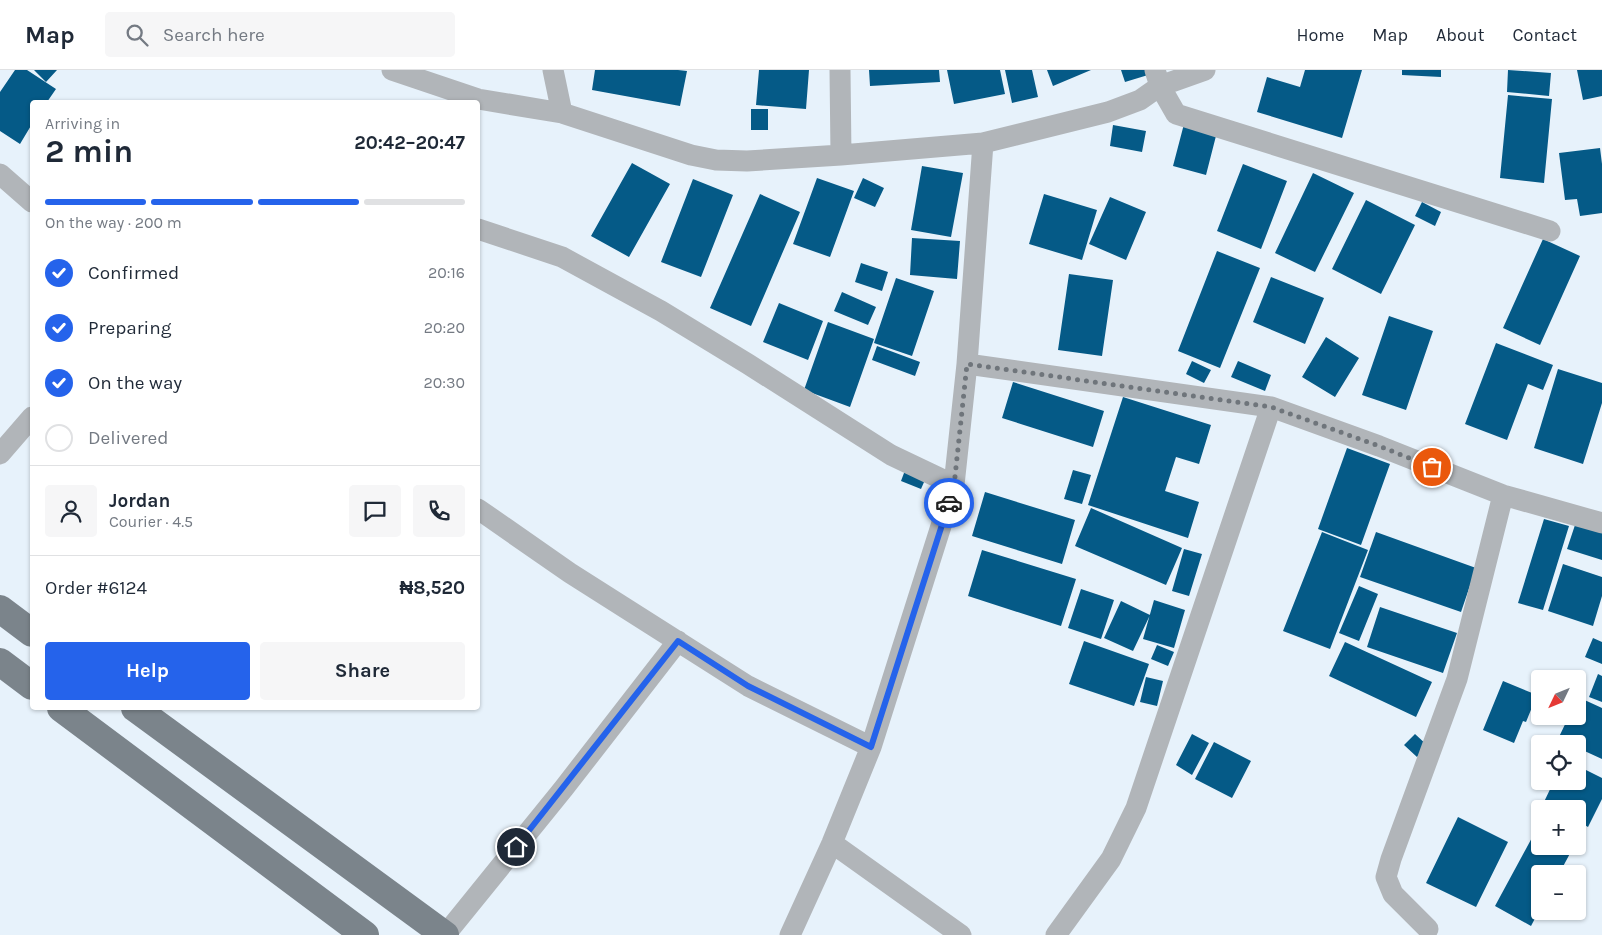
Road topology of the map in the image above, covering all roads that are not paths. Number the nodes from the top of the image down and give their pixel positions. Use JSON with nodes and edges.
{"nodes":[{"id":1,"x":392,"y":70,"type":"edge"},
{"id":2,"x":553,"y":70,"type":"edge"},
{"id":3,"x":840,"y":70,"type":"edge"},
{"id":4,"x":1205,"y":70,"type":"edge"},
{"id":5,"x":1157,"y":78,"type":"edge"},
{"id":6,"x":474,"y":100,"type":"edge"},
{"id":7,"x":480,"y":101,"type":"edge"},
{"id":8,"x":562,"y":113,"type":"junction"},
{"id":9,"x":983,"y":143,"type":"junction"},
{"id":10,"x":841,"y":155,"type":"junction"},
{"id":11,"x":0,"y":174,"type":"edge"},
{"id":12,"x":30,"y":200,"type":"edge"},
{"id":13,"x":480,"y":229,"type":"edge"},
{"id":14,"x":1550,"y":231,"type":"dead end"},
{"id":15,"x":967,"y":364,"type":"junction"},
{"id":16,"x":1271,"y":407,"type":"junction"},
{"id":17,"x":30,"y":419,"type":"edge"},
{"id":18,"x":0,"y":454,"type":"edge"},
{"id":19,"x":954,"y":486,"type":"junction"},
{"id":20,"x":1504,"y":495,"type":"junction"},
{"id":21,"x":480,"y":510,"type":"edge"},
{"id":22,"x":1602,"y":523,"type":"edge"},
{"id":23,"x":0,"y":609,"type":"edge"},
{"id":24,"x":30,"y":631,"type":"edge"},
{"id":25,"x":678,"y":641,"type":"junction"},
{"id":26,"x":0,"y":662,"type":"edge"},
{"id":27,"x":30,"y":684,"type":"edge"},
{"id":28,"x":64,"y":710,"type":"edge"},
{"id":29,"x":138,"y":710,"type":"edge"},
{"id":30,"x":871,"y":747,"type":"junction"},
{"id":31,"x":832,"y":843,"type":"junction"},
{"id":32,"x":1428,"y":929,"type":"dead end"},
{"id":33,"x":365,"y":935,"type":"edge"},
{"id":34,"x":445,"y":935,"type":"edge"},
{"id":35,"x":790,"y":935,"type":"edge"},
{"id":36,"x":962,"y":935,"type":"edge"},
{"id":37,"x":1056,"y":935,"type":"edge"}],
"edges":[{"from":1,"to":6,"type":"street"},
{"from":2,"to":8,"type":"street"},
{"from":3,"to":10,"type":"street"},
{"from":4,"to":5,"type":"street"},
{"from":5,"to":9,"type":"street"},
{"from":5,"to":14,"type":"street"},
{"from":7,"to":8,"type":"street"},
{"from":8,"to":10,"type":"street"},
{"from":9,"to":10,"type":"street"},
{"from":9,"to":15,"type":"street"},
{"from":11,"to":12,"type":"street"},
{"from":13,"to":19,"type":"street"},
{"from":15,"to":16,"type":"street"},
{"from":15,"to":19,"type":"street"},
{"from":16,"to":20,"type":"street"},
{"from":16,"to":37,"type":"street"},
{"from":17,"to":18,"type":"street"},
{"from":19,"to":30,"type":"street"},
{"from":20,"to":22,"type":"street"},
{"from":20,"to":32,"type":"street"},
{"from":21,"to":25,"type":"street"},
{"from":23,"to":24,"type":"main road"},
{"from":25,"to":30,"type":"street"},
{"from":25,"to":34,"type":"street"},
{"from":26,"to":27,"type":"main road"},
{"from":28,"to":33,"type":"main road"},
{"from":29,"to":34,"type":"main road"},
{"from":30,"to":31,"type":"street"},
{"from":31,"to":35,"type":"street"},
{"from":31,"to":36,"type":"street"}]}
